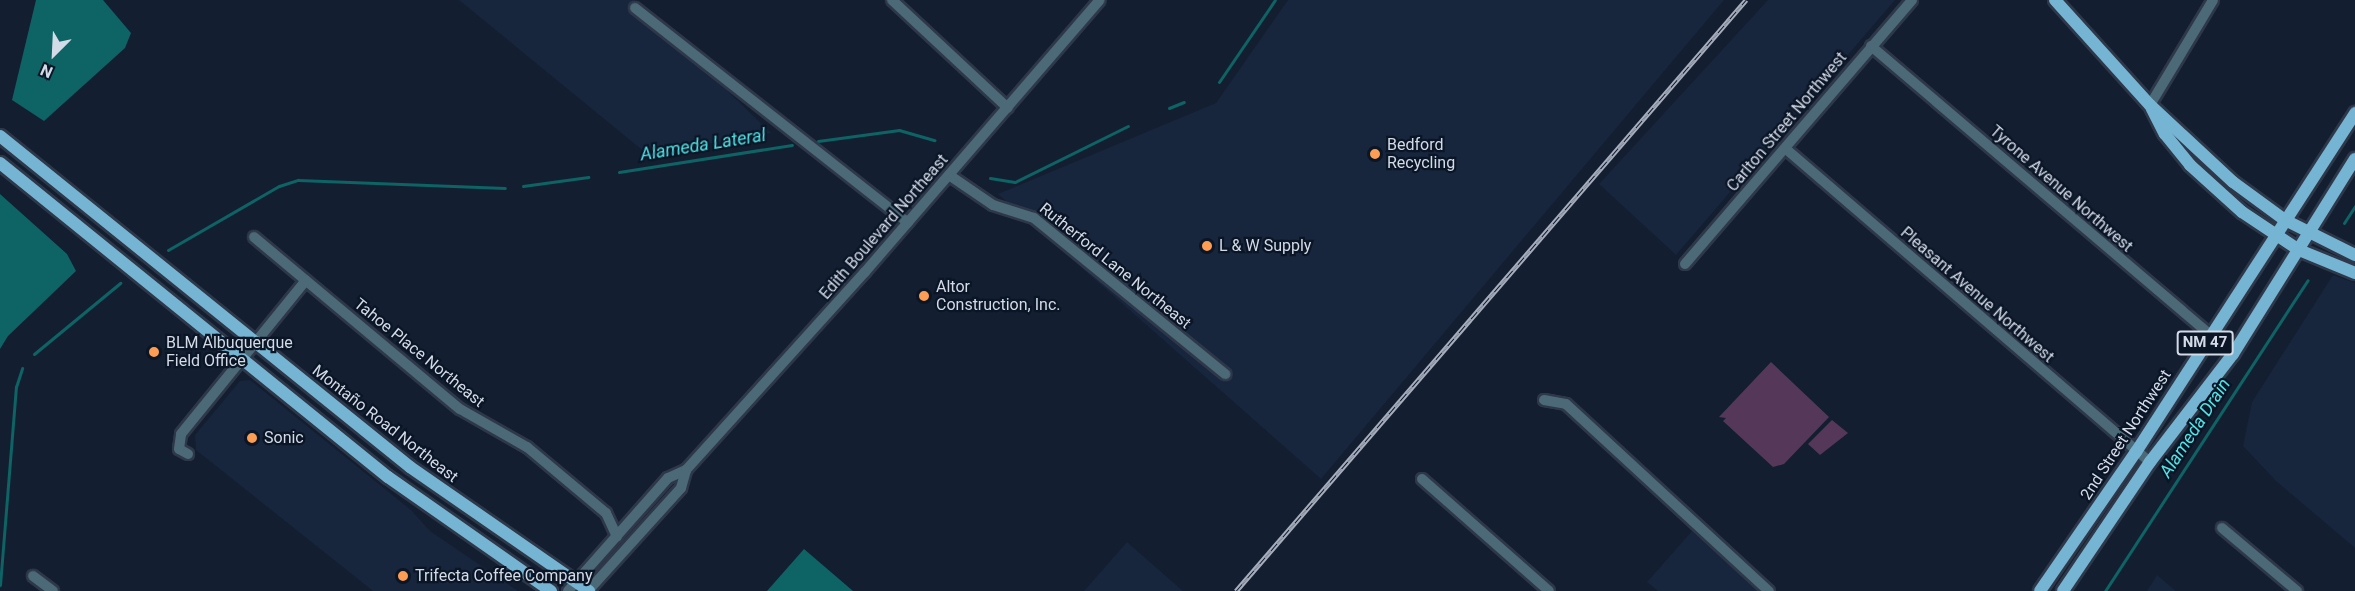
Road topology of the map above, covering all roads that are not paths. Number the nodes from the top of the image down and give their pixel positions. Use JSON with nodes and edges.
{"nodes":[{"id":1,"x":892,"y":0,"type":"edge"},
{"id":2,"x":1100,"y":0,"type":"edge"},
{"id":3,"x":1912,"y":0,"type":"edge"},
{"id":4,"x":2055,"y":0,"type":"edge"},
{"id":5,"x":2213,"y":0,"type":"edge"},
{"id":6,"x":636,"y":8,"type":"dead end"},
{"id":7,"x":1871,"y":46,"type":"junction"},
{"id":8,"x":2150,"y":105,"type":"junction"},
{"id":9,"x":1008,"y":108,"type":"junction"},
{"id":10,"x":2355,"y":113,"type":"edge"},
{"id":11,"x":0,"y":135,"type":"edge"},
{"id":12,"x":1786,"y":149,"type":"junction"},
{"id":13,"x":2355,"y":159,"type":"edge"},
{"id":14,"x":0,"y":163,"type":"edge"},
{"id":15,"x":949,"y":175,"type":"junction"},
{"id":16,"x":2285,"y":220,"type":"junction"},
{"id":17,"x":908,"y":223,"type":"junction"},
{"id":18,"x":2309,"y":234,"type":"junction"},
{"id":19,"x":2275,"y":236,"type":"junction"},
{"id":20,"x":254,"y":237,"type":"dead end"},
{"id":21,"x":2299,"y":250,"type":"junction"},
{"id":22,"x":2355,"y":255,"type":"edge"},
{"id":23,"x":1685,"y":264,"type":"dead end"},
{"id":24,"x":2355,"y":273,"type":"edge"},
{"id":25,"x":306,"y":280,"type":"junction"},
{"id":26,"x":2210,"y":335,"type":"junction"},
{"id":27,"x":254,"y":342,"type":"junction"},
{"id":28,"x":2233,"y":354,"type":"junction"},
{"id":29,"x":242,"y":358,"type":"junction"},
{"id":30,"x":1225,"y":374,"type":"dead end"},
{"id":31,"x":1544,"y":400,"type":"dead end"},
{"id":32,"x":2136,"y":452,"type":"junction"},
{"id":33,"x":188,"y":454,"type":"dead end"},
{"id":34,"x":2150,"y":462,"type":"junction"},
{"id":35,"x":686,"y":470,"type":"junction"},
{"id":36,"x":1422,"y":479,"type":"dead end"},
{"id":37,"x":2222,"y":528,"type":"dead end"},
{"id":38,"x":617,"y":537,"type":"junction"},
{"id":39,"x":33,"y":576,"type":"dead end"},
{"id":40,"x":572,"y":586,"type":"edge"},
{"id":41,"x":53,"y":591,"type":"edge"},
{"id":42,"x":551,"y":591,"type":"edge"},
{"id":43,"x":589,"y":591,"type":"edge"},
{"id":44,"x":1549,"y":591,"type":"edge"},
{"id":45,"x":1768,"y":591,"type":"edge"},
{"id":46,"x":2040,"y":591,"type":"edge"},
{"id":47,"x":2063,"y":591,"type":"edge"},
{"id":48,"x":2297,"y":591,"type":"edge"}],
"edges":[{"from":1,"to":9,"type":"street"},
{"from":2,"to":9,"type":"street","name":"Edith Boulevard Northeast"},
{"from":3,"to":7,"type":"street","name":"Carlton Street Northwest"},
{"from":4,"to":8,"type":"main road"},
{"from":5,"to":8,"type":"street"},
{"from":6,"to":17,"type":"street"},
{"from":7,"to":12,"type":"street","name":"Carlton Street Northwest"},
{"from":7,"to":26,"type":"street","name":"Tyrone Avenue Northwest"},
{"from":8,"to":16,"type":"main road"},
{"from":8,"to":19,"type":"main road"},
{"from":9,"to":15,"type":"street","name":"Edith Boulevard Northeast"},
{"from":10,"to":16,"type":"main road","name":"2nd Street Northwest","number":"NM 47"},
{"from":11,"to":27,"type":"main road","name":"Montaño Road Northeast"},
{"from":12,"to":23,"type":"street","name":"Carlton Street Northwest"},
{"from":12,"to":32,"type":"street","name":"Pleasant Avenue Northwest"},
{"from":13,"to":18,"type":"main road","number":"NM 47"},
{"from":14,"to":29,"type":"main road"},
{"from":15,"to":17,"type":"street","name":"Edith Boulevard Northeast"},
{"from":15,"to":30,"type":"street","name":"Rutherford Lane Northeast"},
{"from":16,"to":18,"type":"main road"},
{"from":16,"to":19,"type":"main road","name":"2nd Street Northwest","number":"NM 47"},
{"from":17,"to":35,"type":"street","name":"Edith Boulevard Northeast"},
{"from":18,"to":21,"type":"main road","number":"NM 47"},
{"from":18,"to":22,"type":"main road"},
{"from":19,"to":21,"type":"main road"},
{"from":19,"to":26,"type":"main road","name":"2nd Street Northwest","number":"NM 47"},
{"from":20,"to":25,"type":"street","name":"Tahoe Place Northeast"},
{"from":21,"to":24,"type":"main road"},
{"from":21,"to":28,"type":"main road","number":"NM 47"},
{"from":25,"to":27,"type":"street"},
{"from":25,"to":38,"type":"street","name":"Tahoe Place Northeast"},
{"from":26,"to":28,"type":"street","name":"Tyrone Avenue Northwest"},
{"from":26,"to":32,"type":"main road","name":"2nd Street Northwest","number":"NM 47"},
{"from":27,"to":29,"type":"street"},
{"from":27,"to":40,"type":"main road","name":"Montaño Road Northeast"},
{"from":28,"to":34,"type":"main road","number":"NM 47"},
{"from":29,"to":33,"type":"street"},
{"from":29,"to":42,"type":"main road"},
{"from":31,"to":45,"type":"street"},
{"from":32,"to":34,"type":"street","name":"Pleasant Avenue Northwest"},
{"from":32,"to":46,"type":"main road","name":"2nd Street Northwest","number":"NM 47"},
{"from":34,"to":47,"type":"main road","number":"NM 47"},
{"from":35,"to":38,"type":"street","name":"Edith Boulevard Northeast"},
{"from":35,"to":43,"type":"street","name":"Edith Boulevard Northeast"},
{"from":36,"to":44,"type":"street"},
{"from":37,"to":48,"type":"street"},
{"from":38,"to":40,"type":"street","name":"Edith Boulevard Northeast"},
{"from":39,"to":41,"type":"street"},
{"from":40,"to":43,"type":"main road","name":"Montaño Road Northeast"}]}
